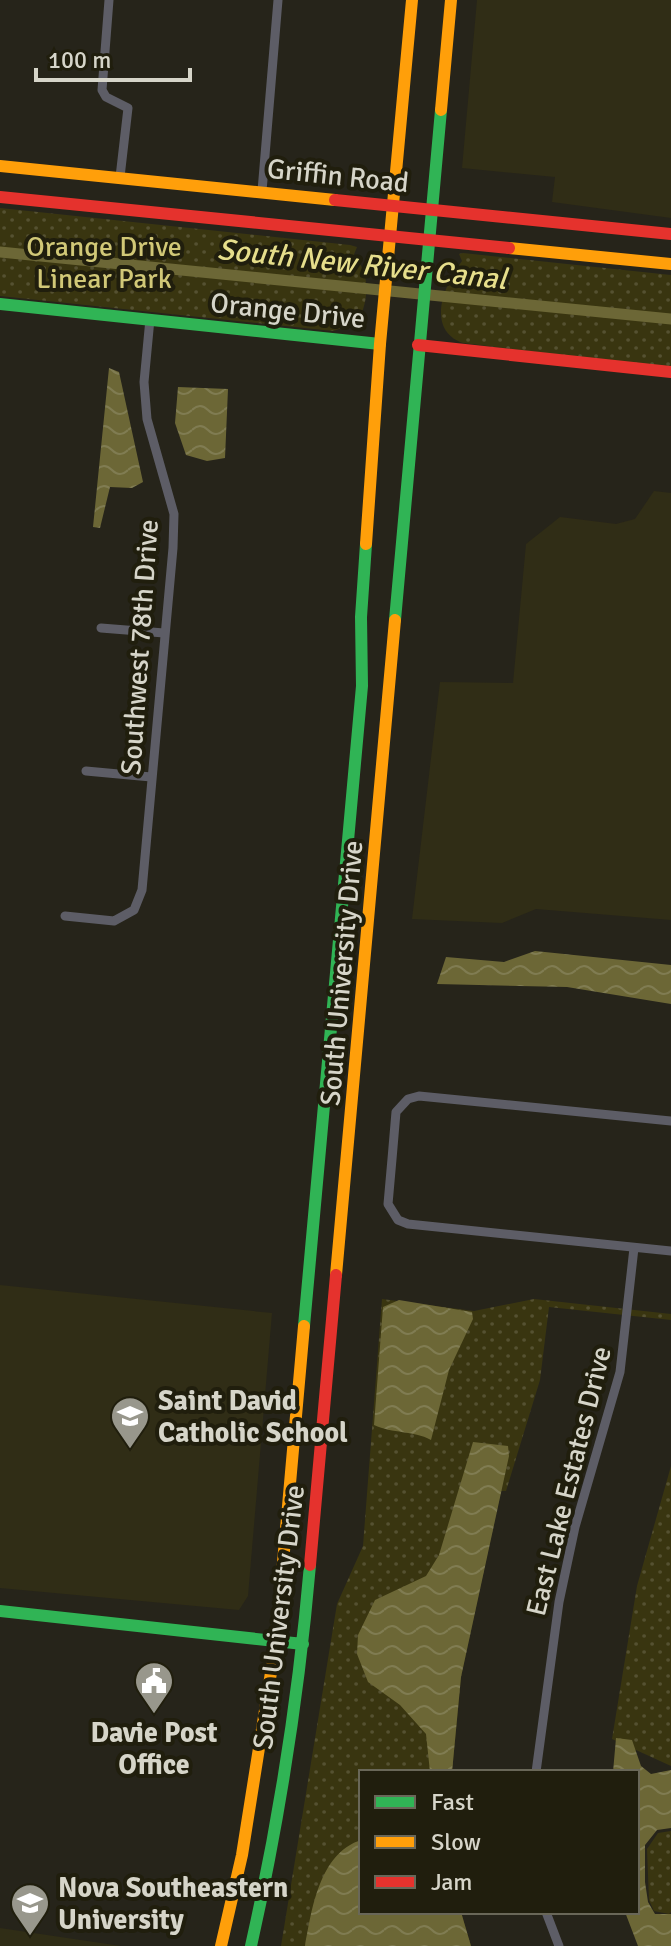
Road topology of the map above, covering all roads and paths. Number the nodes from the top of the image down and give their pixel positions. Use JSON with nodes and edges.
{"nodes":[{"id":1,"x":109,"y":0,"type":"edge"},
{"id":2,"x":278,"y":0,"type":"edge"},
{"id":3,"x":412,"y":0,"type":"edge"},
{"id":4,"x":451,"y":0,"type":"edge"},
{"id":5,"x":0,"y":166,"type":"edge"},
{"id":6,"x":120,"y":177,"type":"junction"},
{"id":7,"x":262,"y":191,"type":"junction"},
{"id":8,"x":0,"y":197,"type":"edge"},
{"id":9,"x":394,"y":205,"type":"junction"},
{"id":10,"x":431,"y":208,"type":"junction"},
{"id":11,"x":392,"y":234,"type":"junction"},
{"id":12,"x":671,"y":234,"type":"edge"},
{"id":13,"x":428,"y":238,"type":"junction"},
{"id":14,"x":671,"y":264,"type":"edge"},
{"id":15,"x":0,"y":304,"type":"edge"},
{"id":16,"x":150,"y":319,"type":"junction"},
{"id":17,"x":380,"y":344,"type":"junction"},
{"id":18,"x":418,"y":345,"type":"junction"},
{"id":19,"x":671,"y":372,"type":"edge"},
{"id":20,"x":101,"y":628,"type":"dead end"},
{"id":21,"x":164,"y":633,"type":"junction"},
{"id":22,"x":86,"y":771,"type":"dead end"},
{"id":23,"x":151,"y":777,"type":"junction"},
{"id":24,"x":65,"y":916,"type":"dead end"},
{"id":25,"x":330,"y":1035,"type":"junction"},
{"id":26,"x":359,"y":1038,"type":"junction"},
{"id":27,"x":671,"y":1121,"type":"edge"},
{"id":28,"x":634,"y":1248,"type":"junction"},
{"id":29,"x":671,"y":1251,"type":"edge"},
{"id":30,"x":308,"y":1277,"type":"junction"},
{"id":31,"x":336,"y":1280,"type":"junction"},
{"id":32,"x":0,"y":1611,"type":"edge"},
{"id":33,"x":276,"y":1641,"type":"junction"},
{"id":34,"x":303,"y":1644,"type":"junction"},
{"id":35,"x":536,"y":1770,"type":"edge"},
{"id":36,"x":547,"y":1914,"type":"edge"},
{"id":37,"x":225,"y":1932,"type":"junction"},
{"id":38,"x":221,"y":1946,"type":"edge"},
{"id":39,"x":234,"y":1946,"type":"edge"},
{"id":40,"x":251,"y":1946,"type":"edge"},
{"id":41,"x":559,"y":1946,"type":"edge"}],
"edges":[{"from":1,"to":6,"type":"street"},
{"from":2,"to":7,"type":"street"},
{"from":3,"to":9,"type":"main road","name":"South University Drive"},
{"from":4,"to":10,"type":"main road","name":"South University Drive"},
{"from":5,"to":6,"type":"main road","name":"Griffin Road"},
{"from":6,"to":7,"type":"main road","name":"Griffin Road"},
{"from":7,"to":9,"type":"main road","name":"Griffin Road"},
{"from":8,"to":11,"type":"main road","name":"Griffin Road"},
{"from":9,"to":10,"type":"main road","name":"Griffin Road"},
{"from":9,"to":11,"type":"main road","name":"South University Drive"},
{"from":10,"to":12,"type":"main road","name":"Griffin Road"},
{"from":10,"to":13,"type":"main road","name":"South University Drive"},
{"from":11,"to":13,"type":"main road","name":"Griffin Road"},
{"from":11,"to":17,"type":"main road","name":"South University Drive"},
{"from":13,"to":14,"type":"main road","name":"Griffin Road"},
{"from":13,"to":18,"type":"main road","name":"South University Drive"},
{"from":15,"to":16,"type":"main road","name":"Orange Drive"},
{"from":16,"to":17,"type":"main road","name":"Orange Drive"},
{"from":16,"to":21,"type":"street","name":"Southwest 78th Drive"},
{"from":17,"to":25,"type":"main road","name":"South University Drive"},
{"from":18,"to":19,"type":"main road"},
{"from":18,"to":26,"type":"main road","name":"South University Drive"},
{"from":20,"to":21,"type":"street"},
{"from":21,"to":23,"type":"street","name":"Southwest 78th Drive"},
{"from":22,"to":23,"type":"street"},
{"from":23,"to":24,"type":"street","name":"Southwest 78th Drive"},
{"from":25,"to":26,"type":"main road"},
{"from":25,"to":30,"type":"main road","name":"South University Drive"},
{"from":26,"to":31,"type":"main road","name":"South University Drive"},
{"from":27,"to":28,"type":"street"},
{"from":28,"to":29,"type":"street"},
{"from":28,"to":35,"type":"street","name":"East Lake Estates Drive"},
{"from":30,"to":31,"type":"main road"},
{"from":30,"to":33,"type":"main road","name":"South University Drive"},
{"from":31,"to":34,"type":"main road","name":"South University Drive"},
{"from":32,"to":33,"type":"main road"},
{"from":33,"to":34,"type":"main road"},
{"from":33,"to":37,"type":"main road","name":"South University Drive"},
{"from":34,"to":40,"type":"main road","name":"South University Drive"},
{"from":36,"to":41,"type":"street"},
{"from":37,"to":38,"type":"main road","name":"South University Drive"},
{"from":37,"to":39,"type":"main road"}]}
